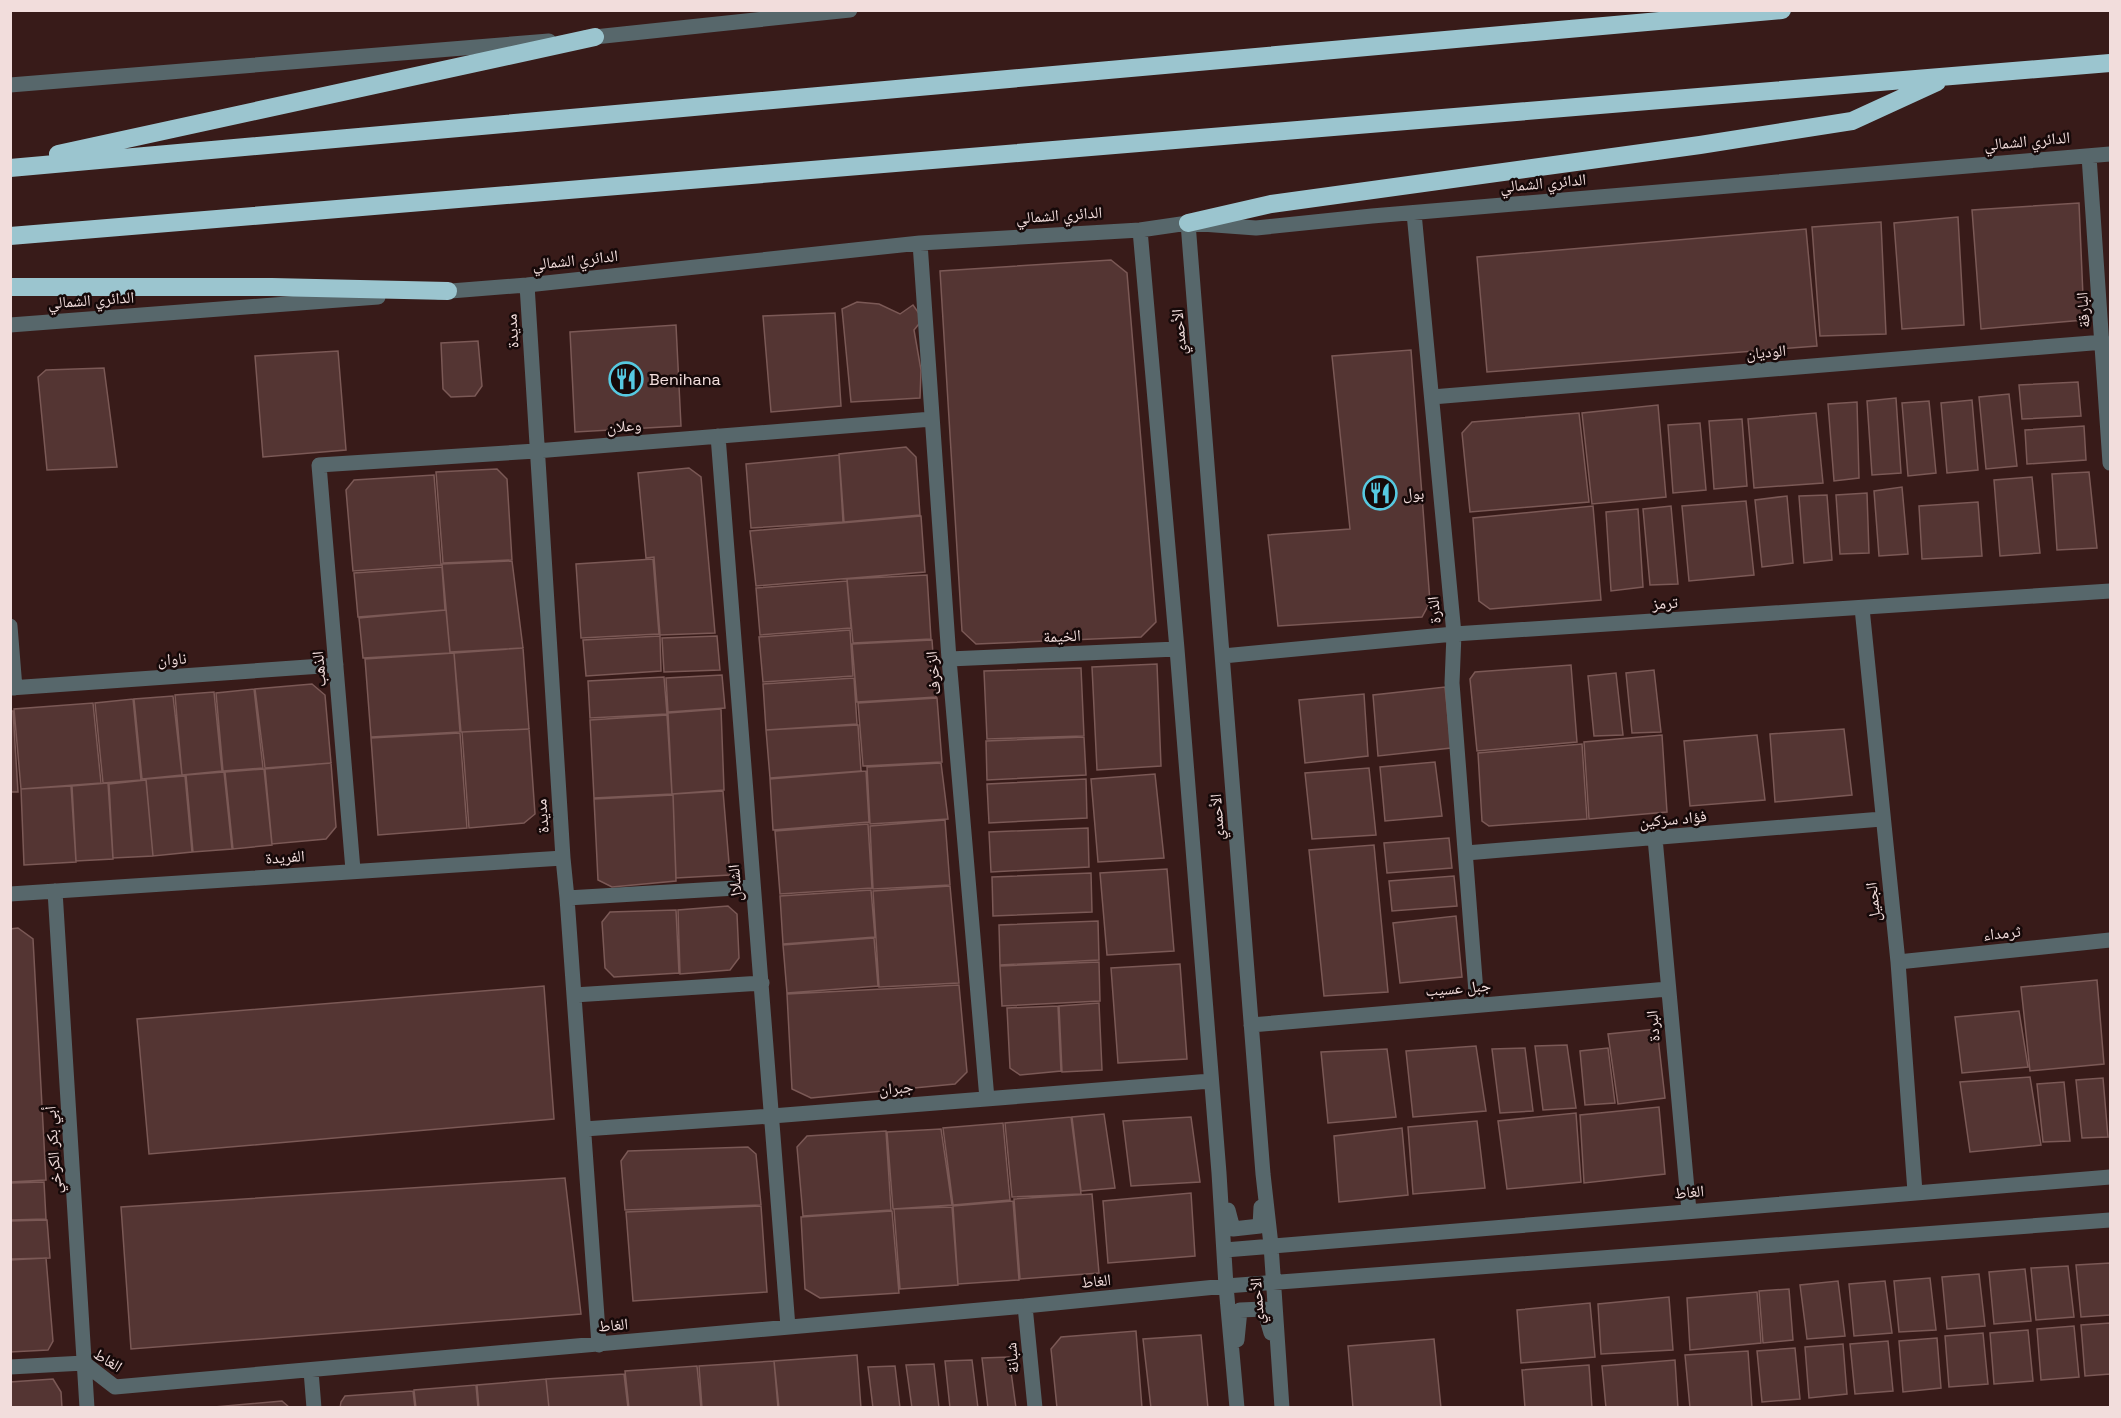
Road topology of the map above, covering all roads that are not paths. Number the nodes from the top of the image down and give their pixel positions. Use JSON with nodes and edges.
{"nodes":[{"id":1,"x":850,"y":10,"type":"edge"},
{"id":2,"x":1782,"y":10,"type":"edge"},
{"id":3,"x":596,"y":37,"type":"junction"},
{"id":4,"x":2110,"y":63,"type":"edge"},
{"id":5,"x":1948,"y":77,"type":"junction"},
{"id":6,"x":10,"y":85,"type":"edge"},
{"id":7,"x":2110,"y":154,"type":"edge"},
{"id":8,"x":2089,"y":156,"type":"junction"},
{"id":9,"x":10,"y":166,"type":"edge"},
{"id":10,"x":1414,"y":213,"type":"junction"},
{"id":11,"x":1188,"y":223,"type":"junction"},
{"id":12,"x":1140,"y":230,"type":"junction"},
{"id":13,"x":10,"y":236,"type":"edge"},
{"id":14,"x":920,"y":243,"type":"junction"},
{"id":15,"x":527,"y":285,"type":"junction"},
{"id":16,"x":10,"y":287,"type":"edge"},
{"id":17,"x":448,"y":291,"type":"junction"},
{"id":18,"x":10,"y":325,"type":"edge"},
{"id":19,"x":2104,"y":342,"type":"junction"},
{"id":20,"x":1432,"y":397,"type":"junction"},
{"id":21,"x":932,"y":420,"type":"junction"},
{"id":22,"x":718,"y":436,"type":"junction"},
{"id":23,"x":536,"y":451,"type":"junction"},
{"id":24,"x":2110,"y":462,"type":"edge"},
{"id":25,"x":319,"y":465,"type":"joint"},
{"id":26,"x":2110,"y":591,"type":"edge"},
{"id":27,"x":1862,"y":608,"type":"junction"},
{"id":28,"x":10,"y":626,"type":"edge"},
{"id":29,"x":1454,"y":634,"type":"junction"},
{"id":30,"x":1177,"y":649,"type":"junction"},
{"id":31,"x":1223,"y":656,"type":"junction"},
{"id":32,"x":949,"y":659,"type":"junction"},
{"id":33,"x":336,"y":665,"type":"junction"},
{"id":34,"x":13,"y":688,"type":"edge"},
{"id":35,"x":1882,"y":819,"type":"junction"},
{"id":36,"x":1655,"y":838,"type":"junction"},
{"id":37,"x":1466,"y":854,"type":"junction"},
{"id":38,"x":563,"y":858,"type":"junction"},
{"id":39,"x":353,"y":870,"type":"junction"},
{"id":40,"x":753,"y":887,"type":"junction"},
{"id":41,"x":55,"y":891,"type":"junction"},
{"id":42,"x":10,"y":894,"type":"edge"},
{"id":43,"x":567,"y":898,"type":"junction"},
{"id":44,"x":2110,"y":940,"type":"edge"},
{"id":45,"x":1898,"y":962,"type":"junction"},
{"id":46,"x":762,"y":983,"type":"junction"},
{"id":47,"x":1668,"y":989,"type":"junction"},
{"id":48,"x":574,"y":995,"type":"junction"},
{"id":49,"x":1477,"y":1005,"type":"junction"},
{"id":50,"x":1251,"y":1025,"type":"junction"},
{"id":51,"x":1211,"y":1081,"type":"junction"},
{"id":52,"x":987,"y":1099,"type":"junction"},
{"id":53,"x":772,"y":1116,"type":"junction"},
{"id":54,"x":584,"y":1129,"type":"junction"},
{"id":55,"x":1219,"y":1173,"type":"junction"},
{"id":56,"x":1263,"y":1174,"type":"junction"},
{"id":57,"x":2110,"y":1177,"type":"edge"},
{"id":58,"x":1916,"y":1192,"type":"junction"},
{"id":59,"x":1689,"y":1211,"type":"junction"},
{"id":60,"x":2110,"y":1220,"type":"edge"},
{"id":61,"x":1271,"y":1245,"type":"junction"},
{"id":62,"x":1225,"y":1250,"type":"junction"},
{"id":63,"x":1274,"y":1283,"type":"junction"},
{"id":64,"x":1226,"y":1286,"type":"junction"},
{"id":65,"x":1025,"y":1306,"type":"junction"},
{"id":66,"x":788,"y":1327,"type":"junction"},
{"id":67,"x":599,"y":1345,"type":"junction"},
{"id":68,"x":84,"y":1363,"type":"junction"},
{"id":69,"x":10,"y":1367,"type":"edge"},
{"id":70,"x":1280,"y":1368,"type":"junction"},
{"id":71,"x":311,"y":1371,"type":"junction"},
{"id":72,"x":1233,"y":1372,"type":"junction"},
{"id":73,"x":87,"y":1407,"type":"edge"},
{"id":74,"x":314,"y":1407,"type":"edge"},
{"id":75,"x":1035,"y":1407,"type":"edge"},
{"id":76,"x":1237,"y":1407,"type":"edge"},
{"id":77,"x":1282,"y":1407,"type":"edge"}],
"edges":[{"from":1,"to":3,"type":"street"},
{"from":2,"to":9,"type":"highway"},
{"from":3,"to":6,"type":"street"},
{"from":3,"to":9,"type":"highway"},
{"from":4,"to":5,"type":"highway"},
{"from":5,"to":11,"type":"highway"},
{"from":5,"to":13,"type":"highway"},
{"from":7,"to":8,"type":"street","name":"الدائري الشمالي"},
{"from":8,"to":10,"type":"street","name":"الدائري الشمالي"},
{"from":8,"to":19,"type":"street","name":"البارقة"},
{"from":10,"to":11,"type":"street","name":"الدائري الشمالي"},
{"from":10,"to":20,"type":"street","name":"الذرة"},
{"from":11,"to":12,"type":"street","name":"الدائري الشمالي"},
{"from":11,"to":31,"type":"street","name":"الأحمدي"},
{"from":12,"to":14,"type":"street","name":"الدائري الشمالي"},
{"from":12,"to":30,"type":"street","name":"الأحمدي"},
{"from":14,"to":15,"type":"street","name":"الدائري الشمالي"},
{"from":14,"to":21,"type":"street","name":"الزخرف"},
{"from":15,"to":17,"type":"street","name":"الدائري الشمالي"},
{"from":15,"to":23,"type":"street","name":"مديدة"},
{"from":16,"to":17,"type":"highway"},
{"from":17,"to":18,"type":"street","name":"الدائري الشمالي"},
{"from":19,"to":20,"type":"street","name":"الوديان"},
{"from":19,"to":24,"type":"street","name":"البارقة"},
{"from":20,"to":29,"type":"street","name":"الذرة"},
{"from":21,"to":22,"type":"street","name":"وعلان"},
{"from":21,"to":32,"type":"street","name":"الزخرف"},
{"from":22,"to":23,"type":"street","name":"وعلان"},
{"from":22,"to":40,"type":"street","name":"الشلال"},
{"from":23,"to":25,"type":"street","name":"وعلان"},
{"from":23,"to":38,"type":"street","name":"مديدة"},
{"from":25,"to":33,"type":"street","name":"الذهب"},
{"from":26,"to":27,"type":"street","name":"ترمز"},
{"from":27,"to":29,"type":"street","name":"ترمز"},
{"from":27,"to":35,"type":"street","name":"الجميل"},
{"from":28,"to":34,"type":"street"},
{"from":29,"to":31,"type":"street","name":"ترمز"},
{"from":29,"to":37,"type":"street","name":"الذرة"},
{"from":30,"to":32,"type":"street","name":"الخيمة"},
{"from":30,"to":51,"type":"street","name":"الأحمدي"},
{"from":31,"to":50,"type":"street","name":"الأحمدي"},
{"from":32,"to":52,"type":"street","name":"الزخرف"},
{"from":33,"to":34,"type":"street","name":"ناوان"},
{"from":33,"to":39,"type":"street","name":"الذهب"},
{"from":35,"to":36,"type":"street","name":"فؤاد سزكين"},
{"from":35,"to":45,"type":"street","name":"الجميل"},
{"from":36,"to":37,"type":"street","name":"فؤاد سزكين"},
{"from":36,"to":47,"type":"street","name":"البردة"},
{"from":37,"to":49,"type":"street","name":"الذرة"},
{"from":38,"to":39,"type":"street","name":"الفريدة"},
{"from":38,"to":43,"type":"street","name":"مديدة"},
{"from":39,"to":41,"type":"street","name":"الفريدة"},
{"from":40,"to":43,"type":"street"},
{"from":40,"to":46,"type":"street","name":"الشلال"},
{"from":41,"to":42,"type":"street","name":"الفريدة"},
{"from":41,"to":68,"type":"street","name":"أبي بكر الكرخي"},
{"from":43,"to":48,"type":"street","name":"مديدة"},
{"from":44,"to":45,"type":"street","name":"ثرمداء"},
{"from":45,"to":58,"type":"street","name":"الجميل"},
{"from":46,"to":48,"type":"street"},
{"from":46,"to":53,"type":"street","name":"الشلال"},
{"from":47,"to":49,"type":"street","name":"جبل عسيب"},
{"from":47,"to":59,"type":"street","name":"البردة"},
{"from":48,"to":54,"type":"street","name":"مديدة"},
{"from":49,"to":50,"type":"street","name":"جبل عسيب"},
{"from":50,"to":56,"type":"street","name":"الأحمدي"},
{"from":51,"to":52,"type":"street","name":"جبران"},
{"from":51,"to":55,"type":"street","name":"الأحمدي"},
{"from":52,"to":53,"type":"street","name":"جبران"},
{"from":53,"to":54,"type":"street","name":"جبران"},
{"from":53,"to":66,"type":"street","name":"الشلال"},
{"from":54,"to":67,"type":"street","name":"مديدة"},
{"from":55,"to":56,"type":"street"},
{"from":55,"to":62,"type":"street","name":"الأحمدي"},
{"from":56,"to":61,"type":"street","name":"الأحمدي"},
{"from":57,"to":58,"type":"street","name":"الغاط"},
{"from":58,"to":59,"type":"street","name":"الغاط"},
{"from":59,"to":61,"type":"street","name":"الغاط"},
{"from":60,"to":63,"type":"street"},
{"from":61,"to":62,"type":"street","name":"الغاط"},
{"from":61,"to":63,"type":"street","name":"الأحمدي"},
{"from":62,"to":64,"type":"street","name":"الأحمدي"},
{"from":63,"to":64,"type":"street","name":"الغاط"},
{"from":63,"to":70,"type":"street","name":"الأحمدي"},
{"from":64,"to":65,"type":"street","name":"الغاط"},
{"from":64,"to":72,"type":"street","name":"الأحمدي"},
{"from":65,"to":66,"type":"street","name":"الغاط"},
{"from":65,"to":75,"type":"street","name":"شبانة"},
{"from":66,"to":67,"type":"street","name":"الغاط"},
{"from":67,"to":71,"type":"street","name":"الغاط"},
{"from":68,"to":69,"type":"street","name":"الغاط"},
{"from":68,"to":71,"type":"street","name":"الغاط"},
{"from":68,"to":73,"type":"street","name":"أبي بكر الكرخي"},
{"from":70,"to":72,"type":"street"},
{"from":70,"to":77,"type":"street","name":"الأحمدي"},
{"from":71,"to":74,"type":"street"},
{"from":72,"to":76,"type":"street","name":"الأحمدي"}]}
